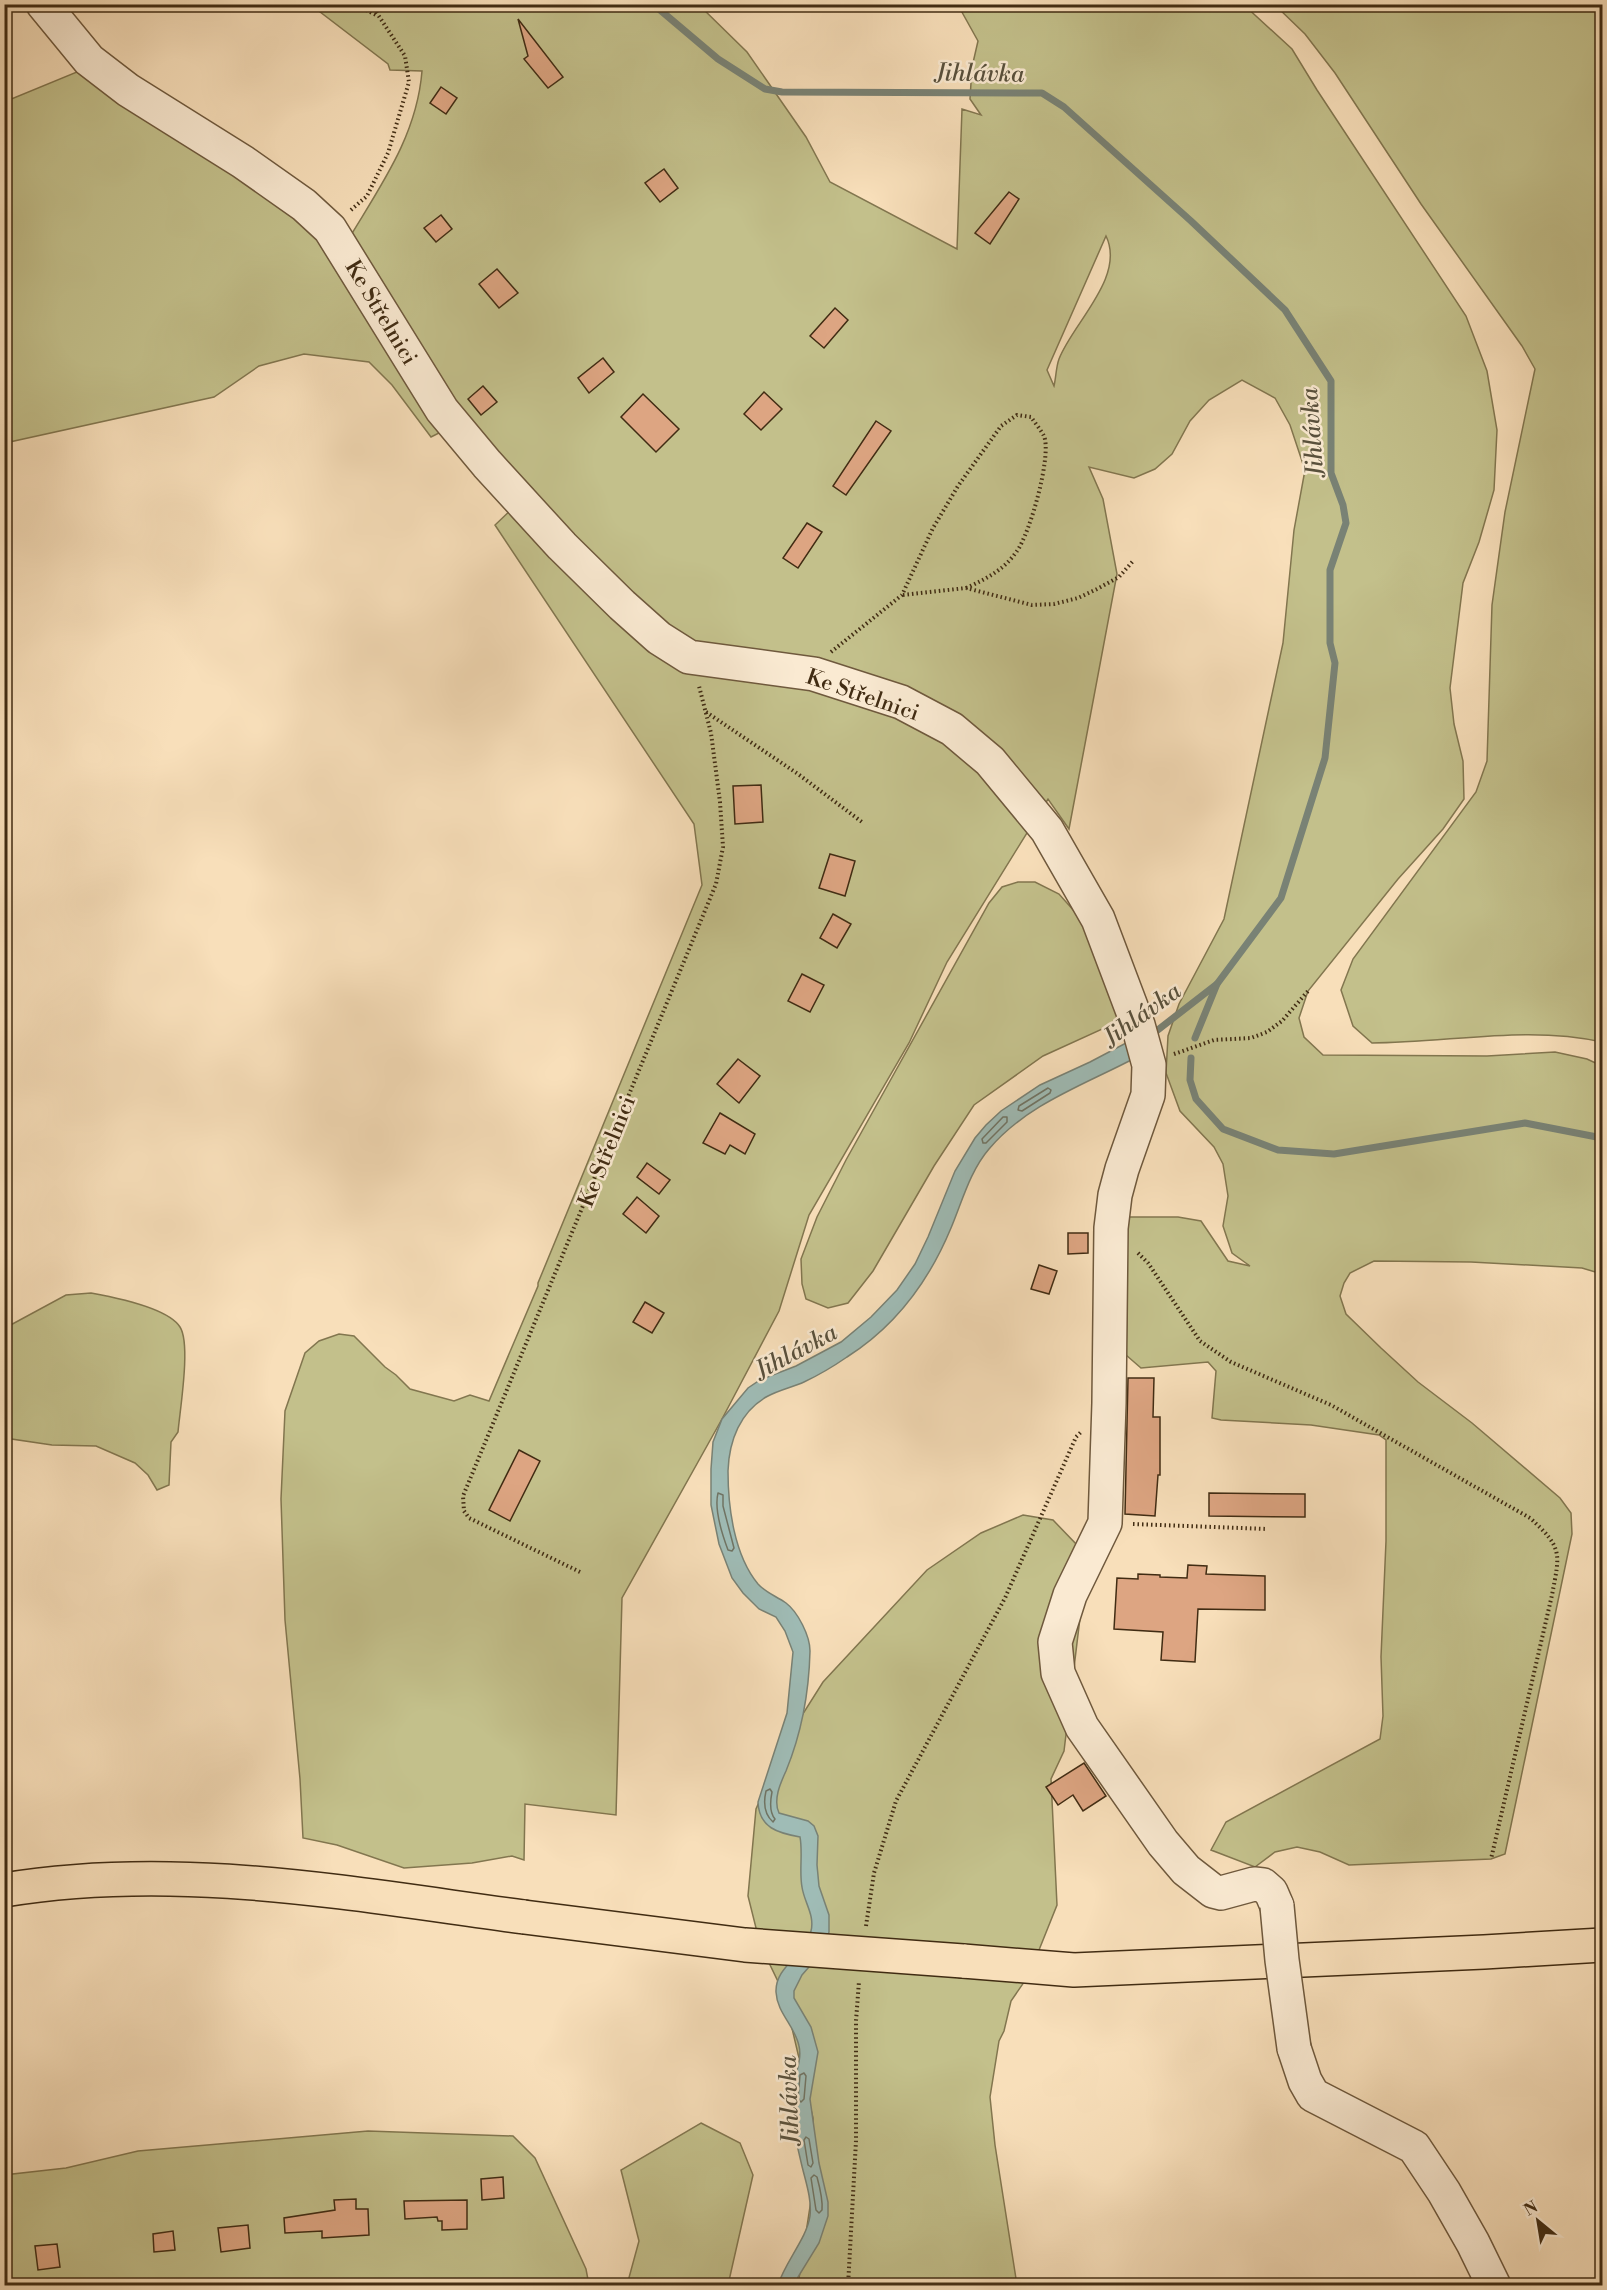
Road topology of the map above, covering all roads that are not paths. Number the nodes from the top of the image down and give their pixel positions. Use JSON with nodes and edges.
{"nodes":[{"id":1,"x":43,"y":4,"type":"edge"},
{"id":2,"x":4,"y":1890,"type":"edge"},
{"id":3,"x":1602,"y":1945,"type":"edge"},
{"id":4,"x":1282,"y":1960,"type":"junction"},
{"id":5,"x":1494,"y":2286,"type":"edge"}],
"edges":[{"from":1,"to":4,"type":"lane","name":"Ke Střelnici","bridge":true},
{"from":2,"to":4,"type":"main road","bridge":true},
{"from":3,"to":4,"type":"main road"},
{"from":4,"to":5,"type":"lane","bridge":true}]}
